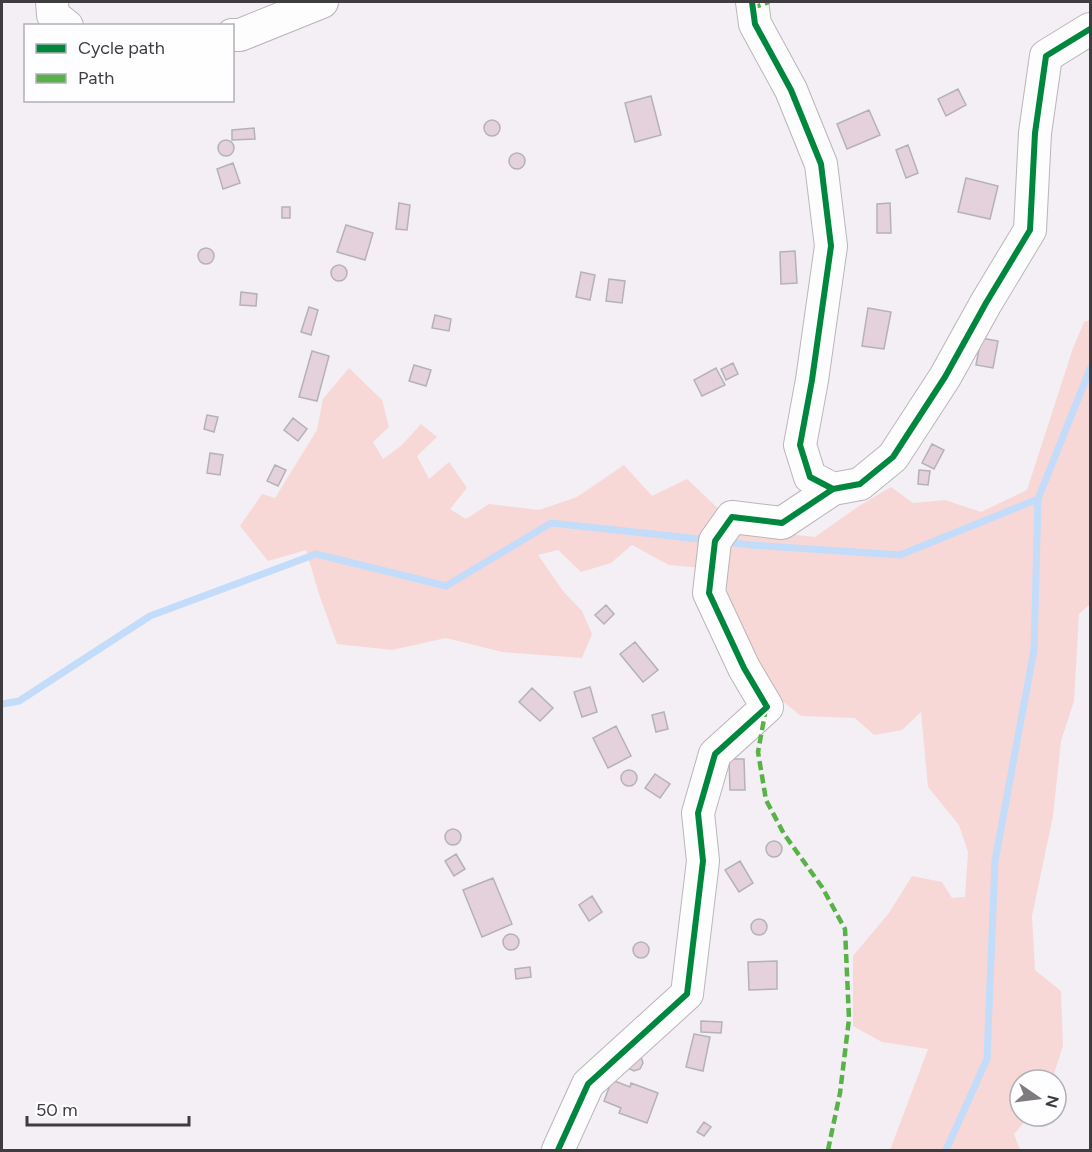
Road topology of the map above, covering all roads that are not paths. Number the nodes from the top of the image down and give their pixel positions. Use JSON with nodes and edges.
{"nodes":[{"id":1,"x":52,"y":2,"type":"edge"},
{"id":2,"x":322,"y":2,"type":"edge"},
{"id":3,"x":752,"y":2,"type":"edge"},
{"id":4,"x":64,"y":24,"type":"edge"},
{"id":5,"x":1090,"y":29,"type":"edge"},
{"id":6,"x":234,"y":35,"type":"edge"},
{"id":7,"x":833,"y":489,"type":"junction"},
{"id":8,"x":558,"y":1150,"type":"edge"}],
"edges":[{"from":1,"to":4,"type":"street"},
{"from":2,"to":6,"type":"street"},
{"from":3,"to":7,"type":"street"},
{"from":5,"to":7,"type":"street"},
{"from":7,"to":8,"type":"street"}]}
